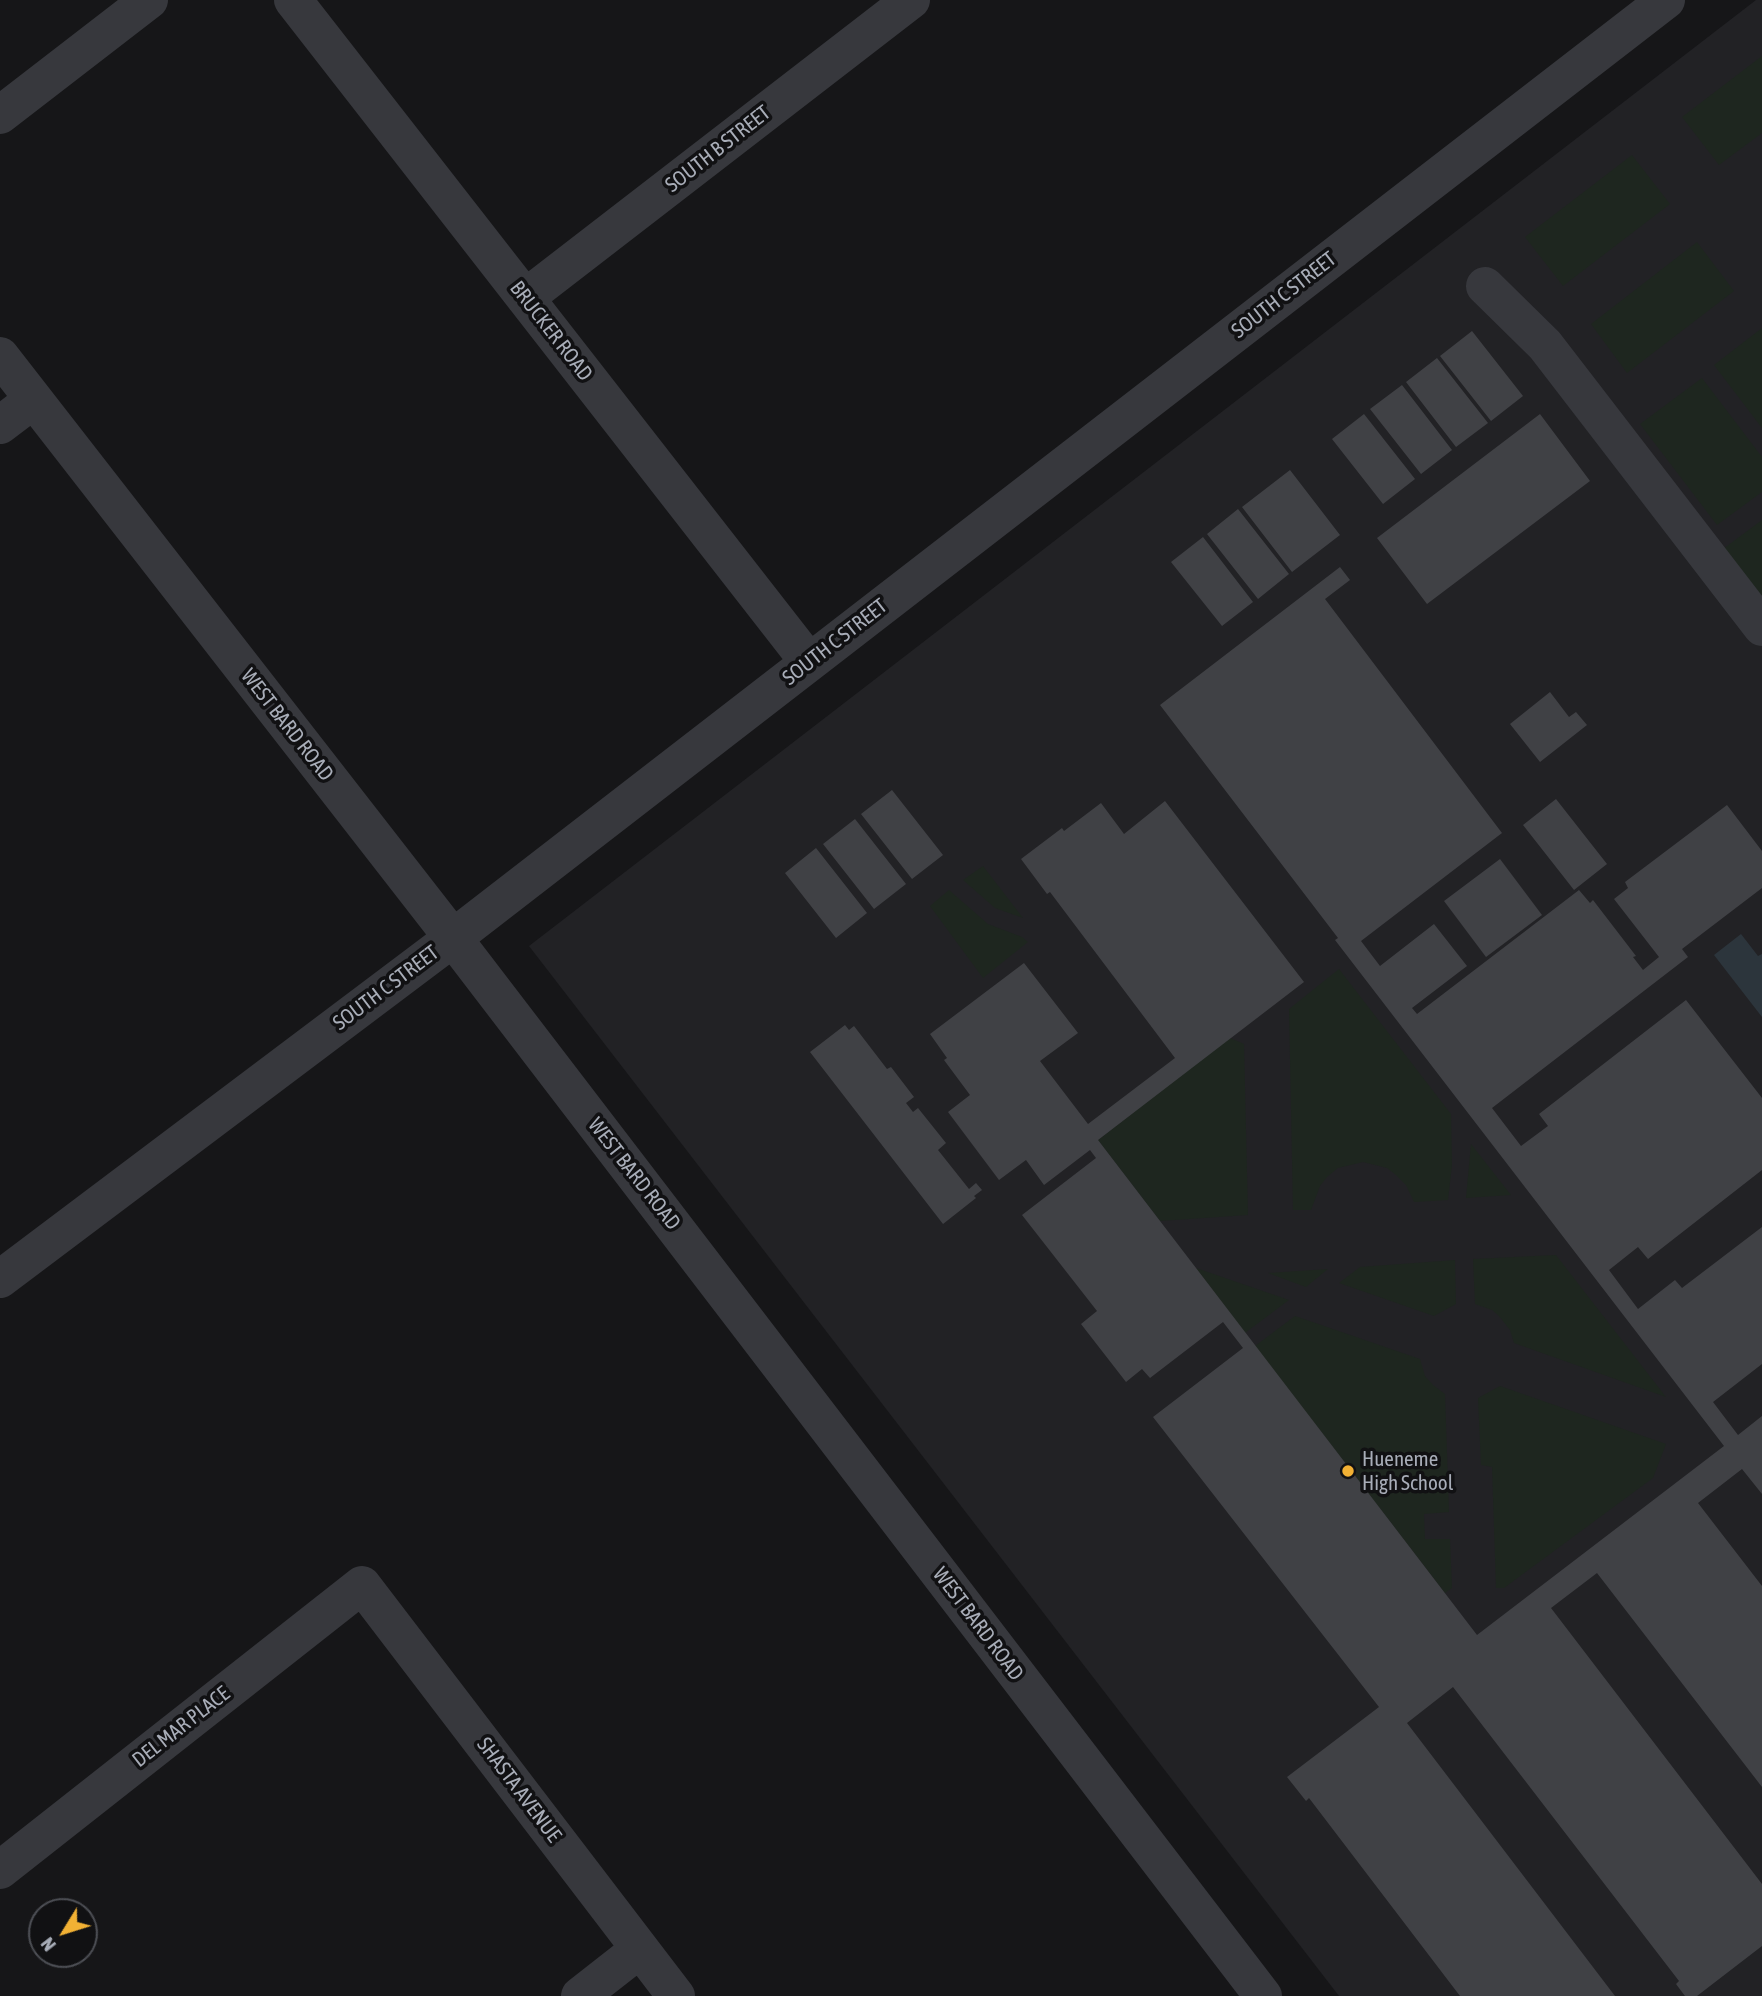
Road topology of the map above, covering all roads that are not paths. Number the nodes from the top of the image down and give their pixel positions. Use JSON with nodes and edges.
{"nodes":[{"id":1,"x":149,"y":0,"type":"edge"},
{"id":2,"x":293,"y":0,"type":"edge"},
{"id":3,"x":911,"y":0,"type":"edge"},
{"id":4,"x":1666,"y":0,"type":"edge"},
{"id":5,"x":0,"y":115,"type":"edge"},
{"id":6,"x":1485,"y":286,"type":"dead end"},
{"id":7,"x":525,"y":298,"type":"junction"},
{"id":8,"x":0,"y":356,"type":"edge"},
{"id":9,"x":33,"y":400,"type":"junction"},
{"id":10,"x":0,"y":425,"type":"edge"},
{"id":11,"x":1762,"y":626,"type":"edge"},
{"id":12,"x":808,"y":662,"type":"junction"},
{"id":13,"x":453,"y":939,"type":"junction"},
{"id":14,"x":0,"y":1279,"type":"edge"},
{"id":15,"x":362,"y":1585,"type":"joint"},
{"id":16,"x":0,"y":1870,"type":"edge"},
{"id":17,"x":640,"y":1949,"type":"junction"},
{"id":18,"x":580,"y":1996,"type":"edge"},
{"id":19,"x":676,"y":1996,"type":"edge"},
{"id":20,"x":1263,"y":1996,"type":"edge"}],
"edges":[{"from":1,"to":5,"type":"street"},
{"from":2,"to":7,"type":"street","name":"BRUCKER ROAD"},
{"from":3,"to":7,"type":"street","name":"SOUTH B STREET"},
{"from":4,"to":12,"type":"street","name":"SOUTH C STREET"},
{"from":6,"to":11,"type":"street"},
{"from":7,"to":12,"type":"street","name":"BRUCKER ROAD"},
{"from":8,"to":9,"type":"street","name":"WEST BARD ROAD"},
{"from":9,"to":10,"type":"street"},
{"from":9,"to":13,"type":"street","name":"WEST BARD ROAD"},
{"from":12,"to":13,"type":"street","name":"SOUTH C STREET"},
{"from":13,"to":14,"type":"street","name":"SOUTH C STREET"},
{"from":13,"to":20,"type":"street","name":"WEST BARD ROAD"},
{"from":15,"to":16,"type":"street","name":"DEL MAR PLACE"},
{"from":15,"to":17,"type":"street","name":"SHASTA AVENUE"},
{"from":17,"to":18,"type":"street"},
{"from":17,"to":19,"type":"street","name":"SHASTA AVENUE"}]}
